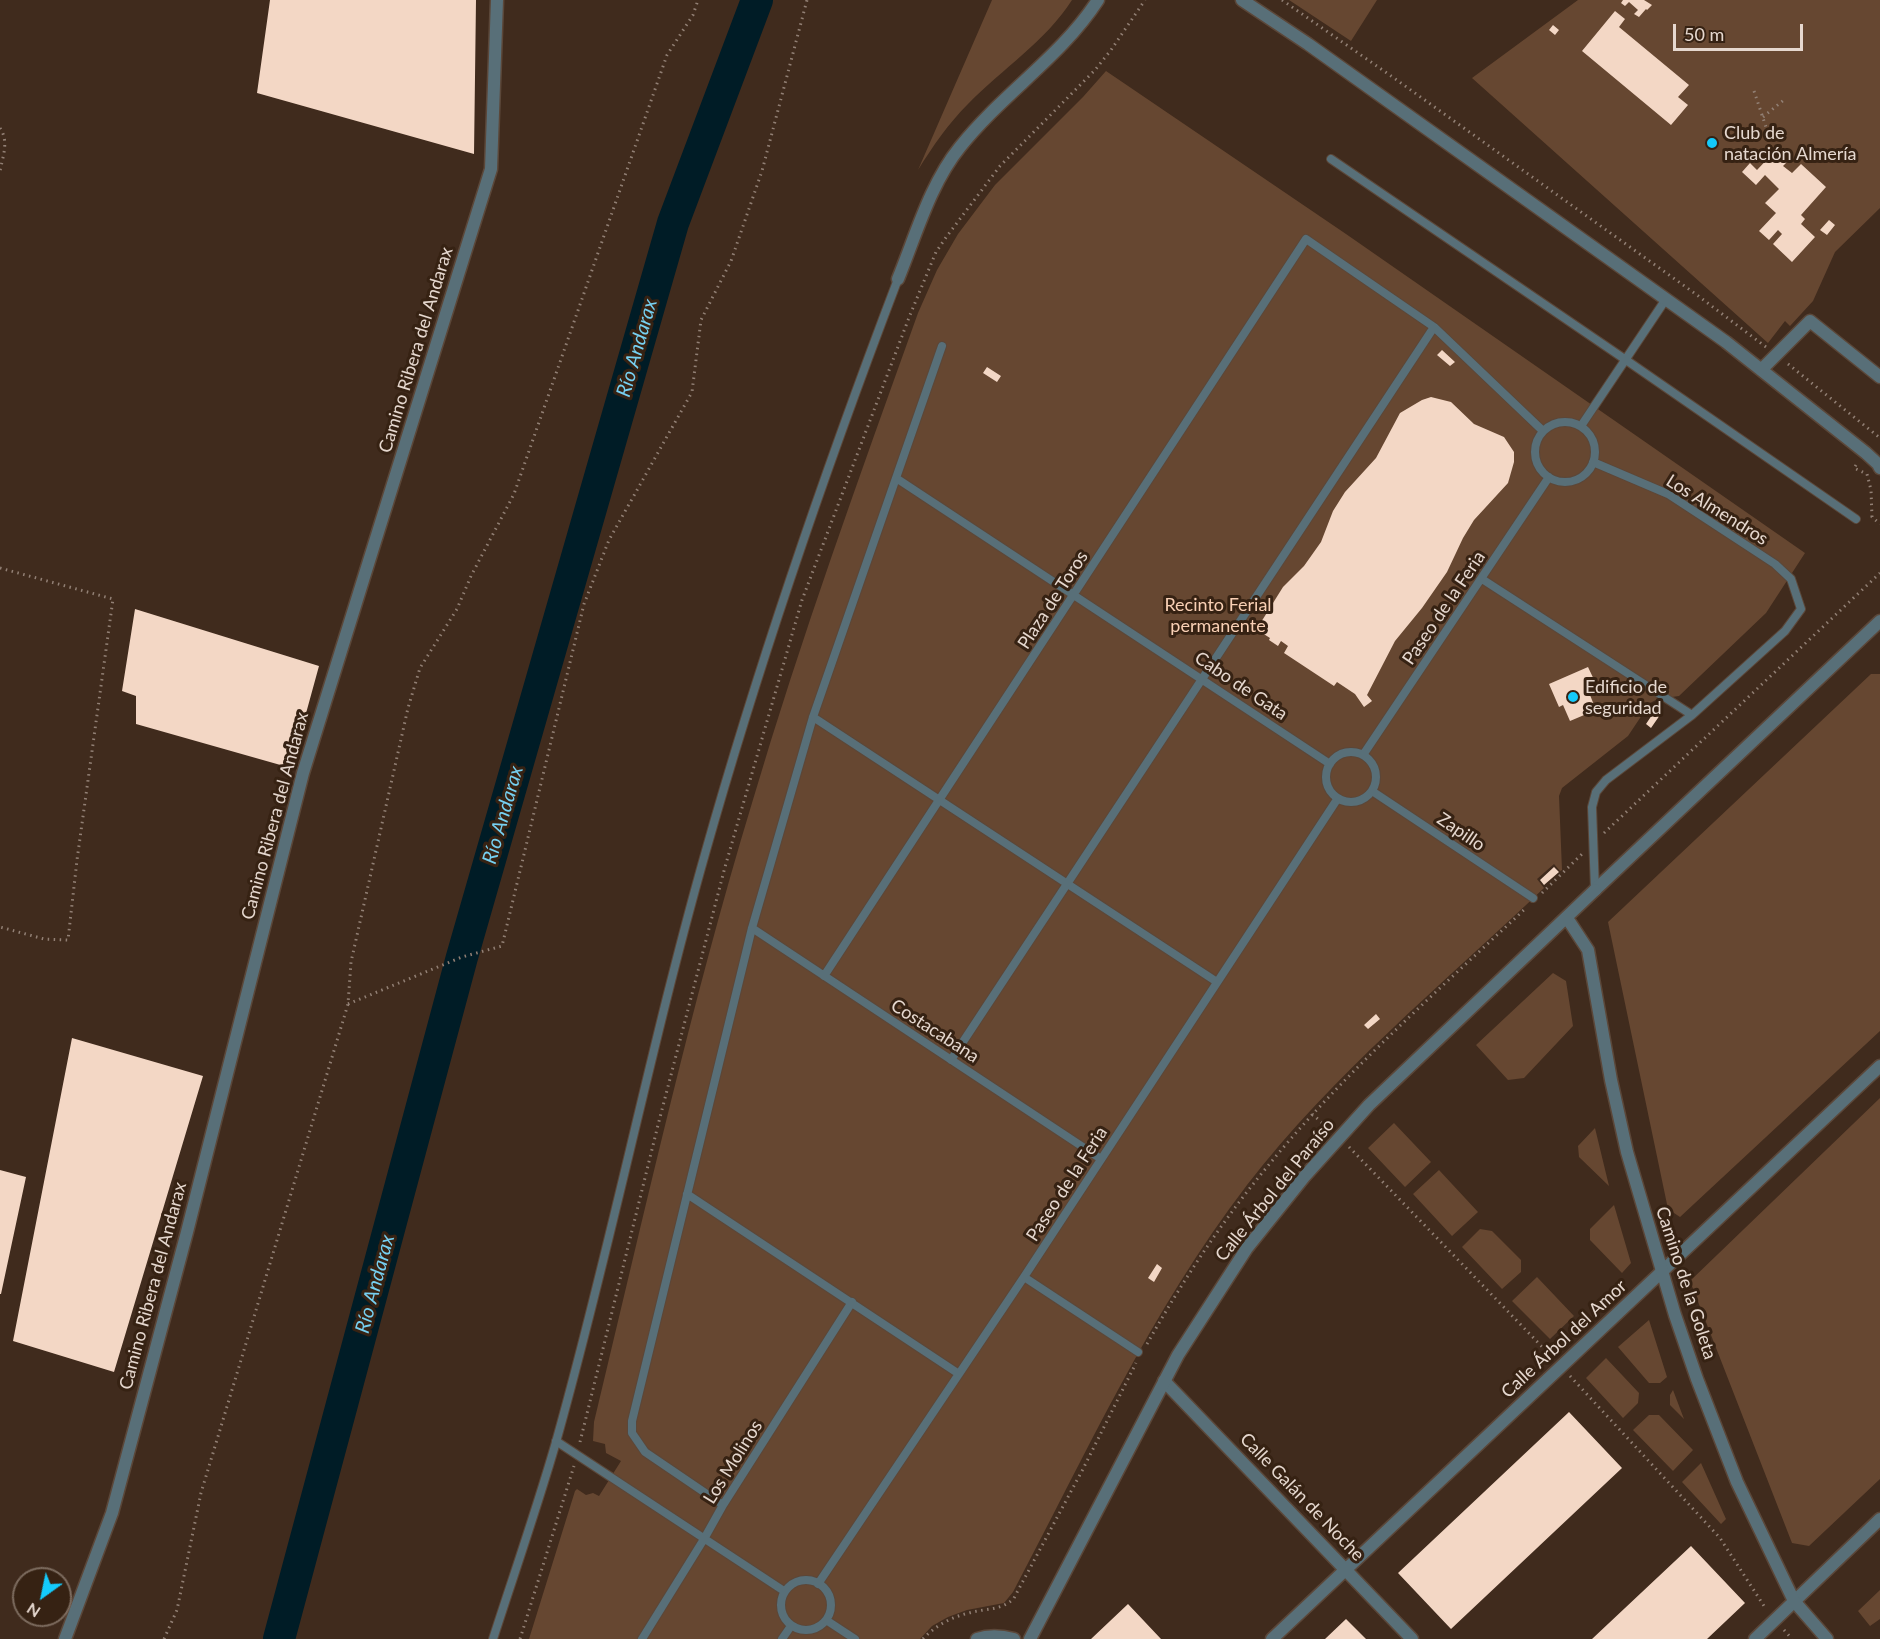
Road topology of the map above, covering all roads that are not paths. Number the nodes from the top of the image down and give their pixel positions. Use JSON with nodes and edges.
{"nodes":[{"id":1,"x":497,"y":0,"type":"edge"},
{"id":2,"x":1098,"y":0,"type":"edge"},
{"id":3,"x":1242,"y":0,"type":"edge"},
{"id":4,"x":1331,"y":159,"type":"dead end"},
{"id":5,"x":898,"y":279,"type":"joint"},
{"id":6,"x":1666,"y":299,"type":"junction"},
{"id":7,"x":1434,"y":327,"type":"junction"},
{"id":8,"x":942,"y":346,"type":"dead end"},
{"id":9,"x":1626,"y":360,"type":"junction"},
{"id":10,"x":1761,"y":370,"type":"junction"},
{"id":11,"x":1880,"y":377,"type":"edge"},
{"id":12,"x":1581,"y":426,"type":"junction"},
{"id":13,"x":1544,"y":431,"type":"junction"},
{"id":14,"x":1593,"y":462,"type":"junction"},
{"id":15,"x":1880,"y":468,"type":"edge"},
{"id":16,"x":1549,"y":477,"type":"junction"},
{"id":17,"x":896,"y":478,"type":"junction"},
{"id":18,"x":1856,"y":519,"type":"dead end"},
{"id":19,"x":1482,"y":579,"type":"junction"},
{"id":20,"x":1075,"y":595,"type":"junction"},
{"id":21,"x":1880,"y":621,"type":"edge"},
{"id":22,"x":1202,"y":678,"type":"junction"},
{"id":23,"x":1692,"y":716,"type":"junction"},
{"id":24,"x":813,"y":717,"type":"junction"},
{"id":25,"x":1363,"y":755,"type":"junction"},
{"id":26,"x":1330,"y":764,"type":"junction"},
{"id":27,"x":1372,"y":791,"type":"junction"},
{"id":28,"x":1338,"y":798,"type":"junction"},
{"id":29,"x":939,"y":800,"type":"junction"},
{"id":30,"x":1066,"y":884,"type":"junction"},
{"id":31,"x":1595,"y":890,"type":"junction"},
{"id":32,"x":1533,"y":898,"type":"dead end"},
{"id":33,"x":1567,"y":918,"type":"junction"},
{"id":34,"x":752,"y":928,"type":"junction"},
{"id":35,"x":824,"y":976,"type":"junction"},
{"id":36,"x":1217,"y":982,"type":"junction"},
{"id":37,"x":951,"y":1060,"type":"junction"},
{"id":38,"x":1880,"y":1066,"type":"edge"},
{"id":39,"x":1101,"y":1159,"type":"junction"},
{"id":40,"x":687,"y":1194,"type":"junction"},
{"id":41,"x":1662,"y":1271,"type":"junction"},
{"id":42,"x":1024,"y":1277,"type":"junction"},
{"id":43,"x":852,"y":1302,"type":"junction"},
{"id":44,"x":1138,"y":1352,"type":"dead end"},
{"id":45,"x":959,"y":1374,"type":"junction"},
{"id":46,"x":1164,"y":1381,"type":"junction"},
{"id":47,"x":556,"y":1441,"type":"junction"},
{"id":48,"x":723,"y":1504,"type":"junction"},
{"id":49,"x":1880,"y":1519,"type":"edge"},
{"id":50,"x":704,"y":1539,"type":"junction"},
{"id":51,"x":1347,"y":1570,"type":"junction"},
{"id":52,"x":819,"y":1584,"type":"junction"},
{"id":53,"x":784,"y":1592,"type":"junction"},
{"id":54,"x":1794,"y":1601,"type":"junction"},
{"id":55,"x":826,"y":1620,"type":"junction"},
{"id":56,"x":791,"y":1626,"type":"junction"},
{"id":57,"x":65,"y":1639,"type":"edge"},
{"id":58,"x":493,"y":1639,"type":"edge"},
{"id":59,"x":642,"y":1639,"type":"edge"},
{"id":60,"x":782,"y":1639,"type":"edge"},
{"id":61,"x":855,"y":1639,"type":"edge"},
{"id":62,"x":977,"y":1639,"type":"edge"},
{"id":63,"x":1014,"y":1639,"type":"edge"},
{"id":64,"x":1030,"y":1639,"type":"edge"},
{"id":65,"x":1272,"y":1639,"type":"edge"},
{"id":66,"x":1412,"y":1639,"type":"edge"},
{"id":67,"x":1755,"y":1639,"type":"edge"},
{"id":68,"x":1827,"y":1639,"type":"edge"}],
"edges":[{"from":1,"to":57,"type":"street","name":"Camino Ribera del Andarax"},
{"from":2,"to":5,"type":"street"},
{"from":3,"to":6,"type":"street"},
{"from":4,"to":9,"type":"lane"},
{"from":5,"to":47,"type":"lane"},
{"from":6,"to":9,"type":"lane"},
{"from":6,"to":10,"type":"street"},
{"from":7,"to":13,"type":"lane"},
{"from":7,"to":20,"type":"lane","name":"Plaza de Toros"},
{"from":7,"to":22,"type":"lane"},
{"from":8,"to":17,"type":"lane"},
{"from":9,"to":12,"type":"lane"},
{"from":9,"to":18,"type":"lane"},
{"from":10,"to":11,"type":"street"},
{"from":10,"to":15,"type":"street"},
{"from":12,"to":13,"type":"lane"},
{"from":12,"to":14,"type":"lane"},
{"from":13,"to":16,"type":"lane"},
{"from":14,"to":16,"type":"lane"},
{"from":14,"to":23,"type":"lane","name":"Los Almendros"},
{"from":16,"to":19,"type":"lane","name":"Paseo de la Feria"},
{"from":17,"to":20,"type":"lane","name":"Cabo de Gata"},
{"from":17,"to":24,"type":"lane"},
{"from":19,"to":23,"type":"lane"},
{"from":19,"to":25,"type":"lane","name":"Paseo de la Feria"},
{"from":20,"to":22,"type":"lane","name":"Cabo de Gata"},
{"from":20,"to":29,"type":"lane","name":"Plaza de Toros"},
{"from":21,"to":31,"type":"street","name":"Calle Árbol del Paraíso"},
{"from":22,"to":26,"type":"lane","name":"Cabo de Gata"},
{"from":22,"to":30,"type":"lane"},
{"from":23,"to":31,"type":"lane"},
{"from":24,"to":29,"type":"lane"},
{"from":24,"to":34,"type":"lane"},
{"from":25,"to":26,"type":"lane"},
{"from":25,"to":27,"type":"lane"},
{"from":26,"to":28,"type":"lane"},
{"from":27,"to":28,"type":"lane"},
{"from":27,"to":32,"type":"lane","name":"Zapillo"},
{"from":28,"to":36,"type":"lane","name":"Paseo de la Feria"},
{"from":29,"to":30,"type":"lane"},
{"from":29,"to":35,"type":"lane","name":"Plaza de Toros"},
{"from":30,"to":36,"type":"lane"},
{"from":30,"to":37,"type":"lane"},
{"from":31,"to":33,"type":"street","name":"Calle Árbol del Paraíso"},
{"from":33,"to":41,"type":"street","name":"Camino de la Goleta"},
{"from":33,"to":46,"type":"street","name":"Calle Árbol del Paraíso"},
{"from":34,"to":35,"type":"lane","name":"Costacabana"},
{"from":34,"to":40,"type":"lane"},
{"from":35,"to":37,"type":"lane","name":"Costacabana"},
{"from":36,"to":39,"type":"lane","name":"Paseo de la Feria"},
{"from":37,"to":39,"type":"lane","name":"Costacabana"},
{"from":38,"to":41,"type":"street","name":"Calle Árbol del Amor"},
{"from":39,"to":42,"type":"lane","name":"Paseo de la Feria"},
{"from":40,"to":43,"type":"lane"},
{"from":40,"to":48,"type":"lane"},
{"from":41,"to":51,"type":"street","name":"Calle Árbol del Amor"},
{"from":41,"to":54,"type":"street","name":"Camino de la Goleta"},
{"from":42,"to":44,"type":"lane"},
{"from":42,"to":45,"type":"lane","name":"Paseo de la Feria"},
{"from":43,"to":45,"type":"lane"},
{"from":43,"to":48,"type":"lane","name":"Los Molinos"},
{"from":45,"to":52,"type":"lane","name":"Paseo de la Feria"},
{"from":46,"to":51,"type":"street","name":"Calle Galán de Noche"},
{"from":46,"to":64,"type":"street","name":"Calle Árbol del Paraíso"},
{"from":47,"to":50,"type":"lane"},
{"from":47,"to":58,"type":"lane"},
{"from":48,"to":50,"type":"lane","name":"Los Molinos"},
{"from":49,"to":54,"type":"street"},
{"from":50,"to":53,"type":"lane"},
{"from":50,"to":59,"type":"lane","name":"Los Molinos"},
{"from":51,"to":65,"type":"street","name":"Calle Árbol del Amor"},
{"from":51,"to":66,"type":"street","name":"Calle Galán de Noche"},
{"from":52,"to":53,"type":"lane"},
{"from":52,"to":55,"type":"lane"},
{"from":53,"to":56,"type":"lane"},
{"from":54,"to":67,"type":"street"},
{"from":54,"to":68,"type":"street","name":"Camino de la Goleta"},
{"from":55,"to":56,"type":"lane"},
{"from":55,"to":61,"type":"lane"},
{"from":56,"to":60,"type":"lane"},
{"from":62,"to":63,"type":"street"}]}
